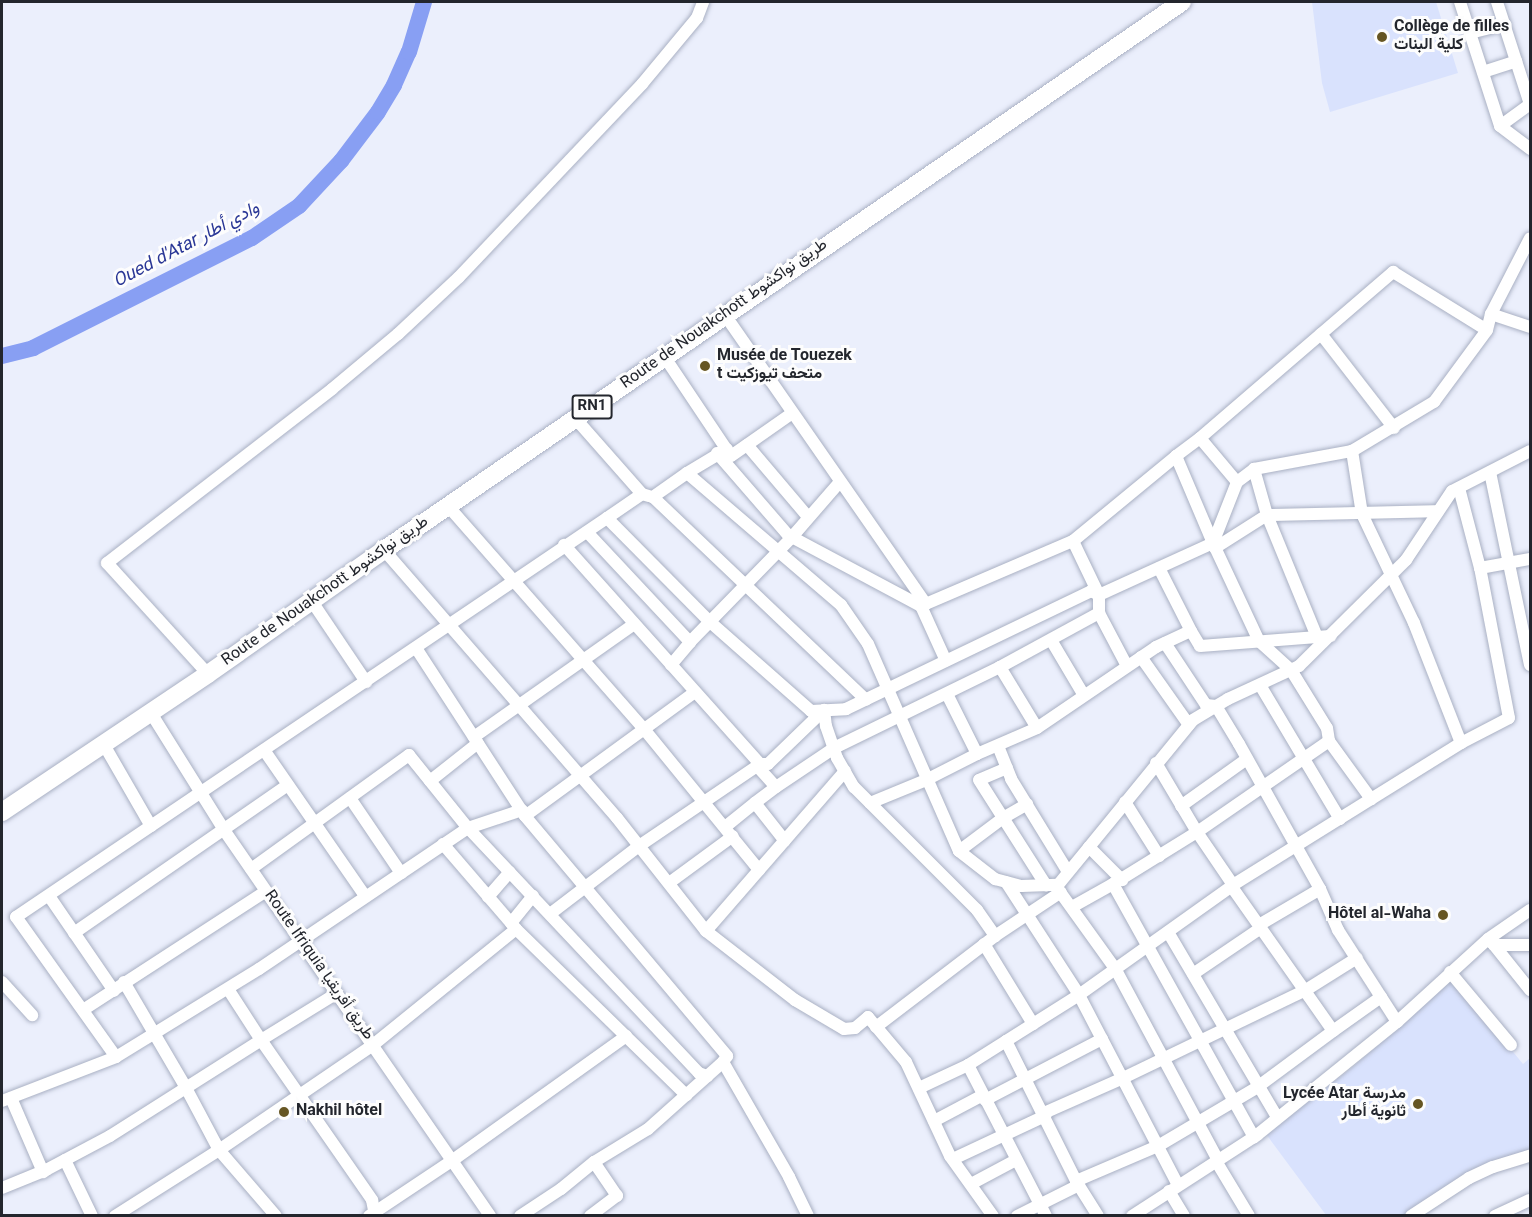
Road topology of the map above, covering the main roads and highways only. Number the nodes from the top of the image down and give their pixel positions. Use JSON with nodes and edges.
{"nodes":[{"id":1,"x":1182,"y":2,"type":"edge"},
{"id":2,"x":2,"y":812,"type":"edge"}],
"edges":[{"from":1,"to":2,"type":"highway","name":"Route de Nouakchott طريق نواكشوط","number":"RN1"}]}
